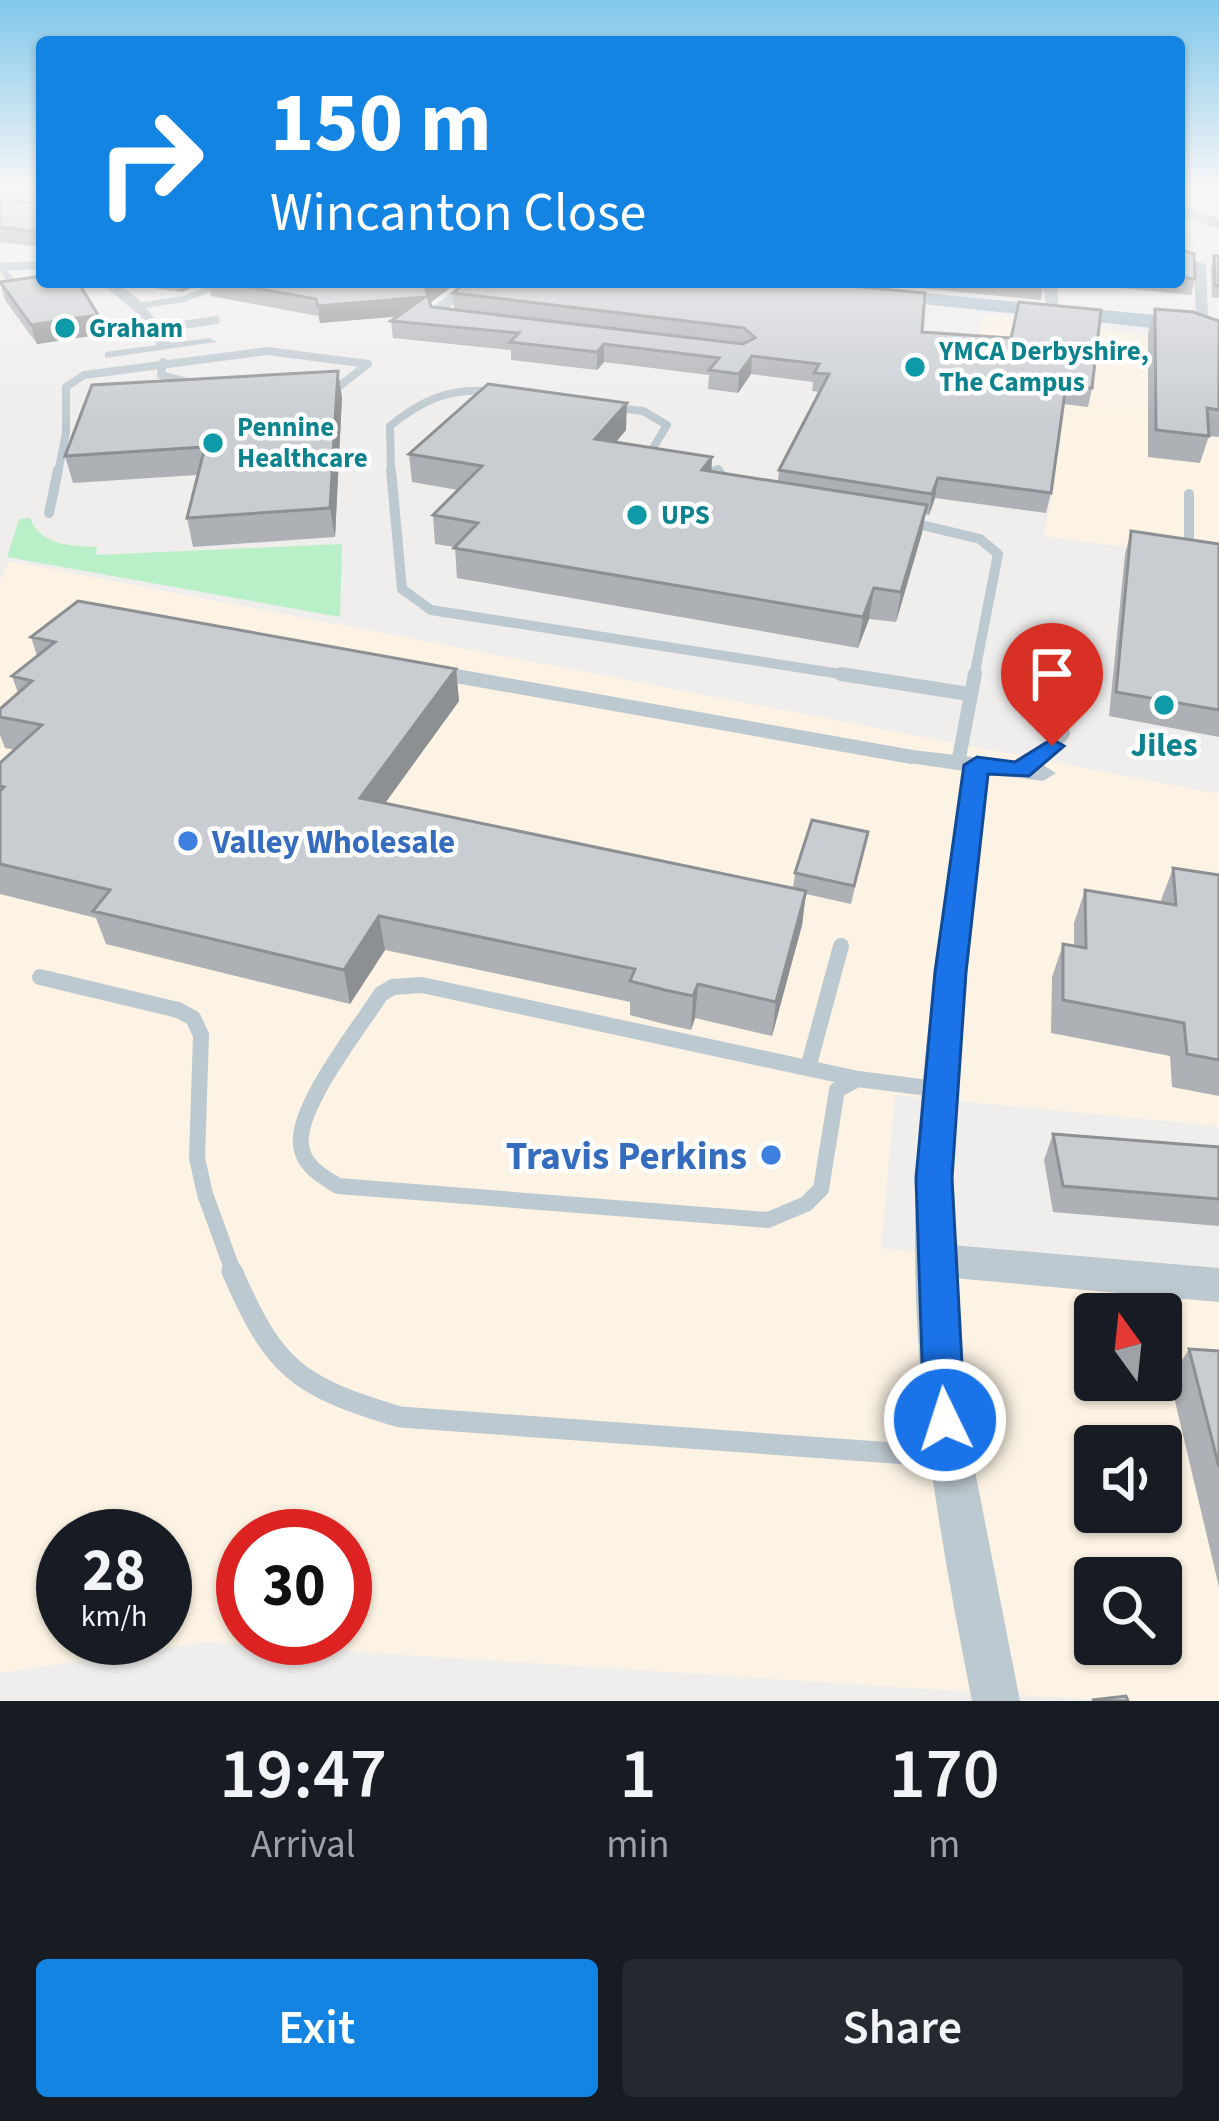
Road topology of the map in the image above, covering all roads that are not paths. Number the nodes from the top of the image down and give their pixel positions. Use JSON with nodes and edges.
{"nodes":[{"id":1,"x":3,"y":266,"type":"edge"},
{"id":2,"x":1200,"y":266,"type":"edge"},
{"id":3,"x":114,"y":288,"type":"edge"},
{"id":4,"x":212,"y":288,"type":"edge"},
{"id":5,"x":467,"y":288,"type":"edge"},
{"id":6,"x":1051,"y":288,"type":"edge"},
{"id":7,"x":19,"y":289,"type":"edge"},
{"id":8,"x":848,"y":292,"type":"edge"},
{"id":9,"x":138,"y":306,"type":"junction"},
{"id":10,"x":1219,"y":306,"type":"edge"},
{"id":11,"x":1054,"y":313,"type":"junction"},
{"id":12,"x":1208,"y":316,"type":"edge"},
{"id":13,"x":1092,"y":317,"type":"junction"},
{"id":14,"x":216,"y":320,"type":"dead end"},
{"id":15,"x":484,"y":325,"type":"edge"},
{"id":16,"x":157,"y":329,"type":"junction"},
{"id":17,"x":1219,"y":338,"type":"edge"},
{"id":18,"x":210,"y":342,"type":"dead end"},
{"id":19,"x":110,"y":355,"type":"dead end"},
{"id":20,"x":167,"y":357,"type":"junction"},
{"id":21,"x":201,"y":385,"type":"edge"},
{"id":22,"x":333,"y":392,"type":"edge"},
{"id":23,"x":514,"y":394,"type":"edge"},
{"id":24,"x":600,"y":406,"type":"edge"},
{"id":25,"x":666,"y":461,"type":"edge"},
{"id":26,"x":688,"y":464,"type":"edge"},
{"id":27,"x":735,"y":494,"type":"edge"},
{"id":28,"x":1189,"y":494,"type":"dead end"},
{"id":29,"x":49,"y":513,"type":"dead end"},
{"id":30,"x":905,"y":521,"type":"edge"},
{"id":31,"x":1168,"y":544,"type":"edge"},
{"id":32,"x":1190,"y":547,"type":"junction"},
{"id":33,"x":1204,"y":549,"type":"edge"},
{"id":34,"x":421,"y":669,"type":"edge"},
{"id":35,"x":969,"y":694,"type":"junction"},
{"id":36,"x":1063,"y":733,"type":"dead end"},
{"id":37,"x":912,"y":757,"type":"joint"},
{"id":38,"x":968,"y":764,"type":"junction"},
{"id":39,"x":1032,"y":772,"type":"joint"},
{"id":40,"x":841,"y":946,"type":"dead end"},
{"id":41,"x":40,"y":977,"type":"dead end"},
{"id":42,"x":808,"y":1068,"type":"junction"},
{"id":43,"x":858,"y":1079,"type":"junction"},
{"id":44,"x":941,"y":1089,"type":"junction"},
{"id":45,"x":935,"y":1260,"type":"junction"},
{"id":46,"x":1219,"y":1285,"type":"edge"},
{"id":47,"x":948,"y":1457,"type":"junction"},
{"id":48,"x":996,"y":1701,"type":"edge"}],
"edges":[{"from":1,"to":7,"type":"lane"},
{"from":2,"to":12,"type":"street"},
{"from":3,"to":9,"type":"street"},
{"from":4,"to":9,"type":"lane"},
{"from":5,"to":15,"type":"street"},
{"from":6,"to":11,"type":"street"},
{"from":8,"to":11,"type":"main road"},
{"from":9,"to":16,"type":"street"},
{"from":10,"to":12,"type":"street"},
{"from":11,"to":13,"type":"main road"},
{"from":12,"to":13,"type":"main road"},
{"from":13,"to":17,"type":"main road"},
{"from":14,"to":16,"type":"lane"},
{"from":16,"to":20,"type":"street"},
{"from":18,"to":20,"type":"street"},
{"from":19,"to":20,"type":"street"},
{"from":20,"to":21,"type":"lane"},
{"from":20,"to":22,"type":"lane"},
{"from":20,"to":29,"type":"lane"},
{"from":23,"to":35,"type":"lane"},
{"from":24,"to":25,"type":"lane"},
{"from":26,"to":27,"type":"lane"},
{"from":28,"to":32,"type":"lane"},
{"from":30,"to":35,"type":"lane"},
{"from":31,"to":32,"type":"lane"},
{"from":32,"to":33,"type":"lane"},
{"from":34,"to":37,"type":"lane"},
{"from":35,"to":38,"type":"lane"},
{"from":36,"to":39,"type":"lane"},
{"from":37,"to":38,"type":"street"},
{"from":38,"to":39,"type":"street"},
{"from":38,"to":44,"type":"street"},
{"from":40,"to":42,"type":"lane"},
{"from":41,"to":47,"type":"lane"},
{"from":42,"to":43,"type":"lane"},
{"from":42,"to":43,"type":"lane"},
{"from":43,"to":44,"type":"lane"},
{"from":44,"to":45,"type":"street"},
{"from":45,"to":46,"type":"street"},
{"from":45,"to":47,"type":"street"},
{"from":47,"to":48,"type":"street"}]}
